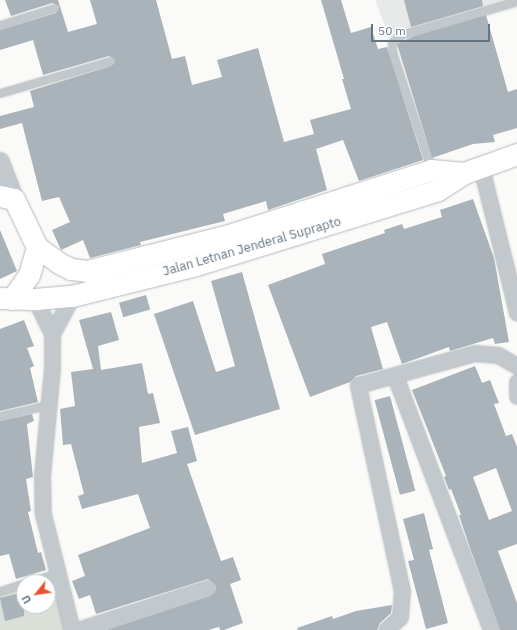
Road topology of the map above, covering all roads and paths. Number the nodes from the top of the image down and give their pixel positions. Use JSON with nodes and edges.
{"nodes":[{"id":1,"x":517,"y":1,"type":"edge"},
{"id":2,"x":54,"y":8,"type":"dead end"},
{"id":3,"x":0,"y":25,"type":"edge"},
{"id":4,"x":110,"y":61,"type":"dead end"},
{"id":5,"x":0,"y":93,"type":"edge"},
{"id":6,"x":516,"y":157,"type":"edge"},
{"id":7,"x":0,"y":165,"type":"edge"},
{"id":8,"x":472,"y":170,"type":"junction"},
{"id":9,"x":435,"y":180,"type":"junction"},
{"id":10,"x":7,"y":198,"type":"edge"},
{"id":11,"x":38,"y":246,"type":"junction"},
{"id":12,"x":72,"y":296,"type":"junction"},
{"id":13,"x":6,"y":298,"type":"edge"},
{"id":14,"x":35,"y":299,"type":"junction"},
{"id":15,"x":517,"y":313,"type":"edge"},
{"id":16,"x":52,"y":334,"type":"junction"},
{"id":17,"x":517,"y":366,"type":"edge"},
{"id":18,"x":395,"y":376,"type":"junction"},
{"id":19,"x":517,"y":382,"type":"edge"},
{"id":20,"x":517,"y":396,"type":"edge"},
{"id":21,"x":47,"y":405,"type":"junction"},
{"id":22,"x":0,"y":416,"type":"edge"},
{"id":23,"x":57,"y":573,"type":"junction"},
{"id":24,"x":54,"y":574,"type":"edge"},
{"id":25,"x":16,"y":586,"type":"edge"},
{"id":26,"x":207,"y":588,"type":"dead end"},
{"id":27,"x":0,"y":591,"type":"edge"},
{"id":28,"x":72,"y":630,"type":"edge"},
{"id":29,"x":77,"y":630,"type":"edge"},
{"id":30,"x":386,"y":630,"type":"edge"},
{"id":31,"x":491,"y":630,"type":"edge"}],
"edges":[{"from":1,"to":9,"type":"lane"},
{"from":2,"to":3,"type":"lane"},
{"from":4,"to":5,"type":"lane"},
{"from":6,"to":8,"type":"main road","name":"Jalan Letnan Jenderal Suprapto"},
{"from":7,"to":10,"type":"street"},
{"from":8,"to":9,"type":"main road","name":"Jalan Letnan Jenderal Suprapto"},
{"from":8,"to":15,"type":"street"},
{"from":9,"to":11,"type":"main road"},
{"from":9,"to":12,"type":"main road","name":"Jalan Letnan Jenderal Suprapto"},
{"from":10,"to":11,"type":"main road"},
{"from":11,"to":13,"type":"main road"},
{"from":12,"to":14,"type":"main road","name":"Jalan Letnan Jenderal Suprapto"},
{"from":12,"to":16,"type":"street"},
{"from":13,"to":14,"type":"main road","name":"Jalan Letnan Jenderal Suprapto"},
{"from":14,"to":16,"type":"street"},
{"from":16,"to":21,"type":"street"},
{"from":17,"to":18,"type":"street"},
{"from":18,"to":30,"type":"street"},
{"from":18,"to":31,"type":"street"},
{"from":19,"to":20,"type":"street"},
{"from":21,"to":22,"type":"lane"},
{"from":21,"to":23,"type":"street"},
{"from":23,"to":24,"type":"lane"},
{"from":23,"to":28,"type":"street"},
{"from":25,"to":27,"type":"lane"},
{"from":26,"to":29,"type":"street"}]}
